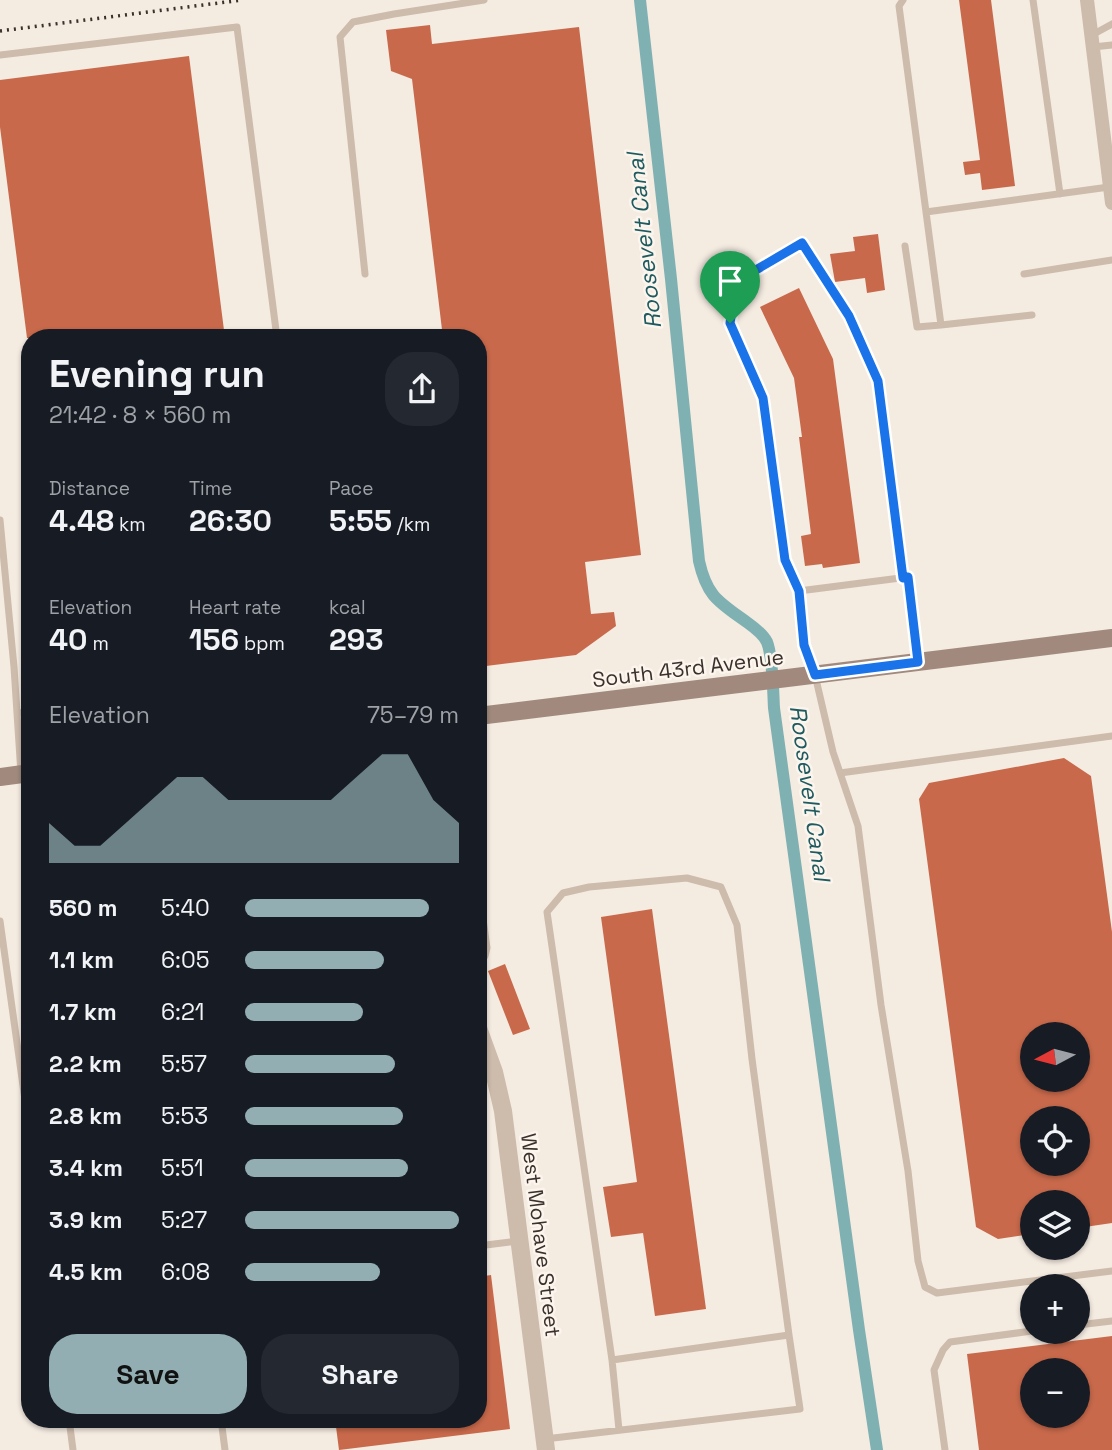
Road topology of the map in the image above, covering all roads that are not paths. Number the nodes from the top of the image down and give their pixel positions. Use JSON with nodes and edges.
{"nodes":[{"id":1,"x":484,"y":0,"type":"edge"},
{"id":2,"x":903,"y":0,"type":"edge"},
{"id":3,"x":1033,"y":0,"type":"edge"},
{"id":4,"x":1087,"y":0,"type":"edge"},
{"id":5,"x":1112,"y":24,"type":"edge"},
{"id":6,"x":1092,"y":41,"type":"junction"},
{"id":7,"x":1112,"y":45,"type":"edge"},
{"id":8,"x":0,"y":55,"type":"edge"},
{"id":9,"x":1107,"y":121,"type":"edge"},
{"id":10,"x":1110,"y":187,"type":"junction"},
{"id":11,"x":1060,"y":194,"type":"junction"},
{"id":12,"x":1112,"y":203,"type":"edge"},
{"id":13,"x":926,"y":212,"type":"junction"},
{"id":14,"x":905,"y":246,"type":"dead end"},
{"id":15,"x":1112,"y":260,"type":"edge"},
{"id":16,"x":365,"y":274,"type":"dead end"},
{"id":17,"x":1024,"y":274,"type":"dead end"},
{"id":18,"x":1032,"y":315,"type":"dead end"},
{"id":19,"x":941,"y":325,"type":"junction"},
{"id":20,"x":276,"y":329,"type":"edge"},
{"id":21,"x":0,"y":520,"type":"edge"},
{"id":22,"x":903,"y":578,"type":"junction"},
{"id":23,"x":799,"y":591,"type":"junction"},
{"id":24,"x":1112,"y":638,"type":"edge"},
{"id":25,"x":918,"y":662,"type":"junction"},
{"id":26,"x":815,"y":675,"type":"junction"},
{"id":27,"x":17,"y":713,"type":"junction"},
{"id":28,"x":21,"y":713,"type":"edge"},
{"id":29,"x":487,"y":715,"type":"edge"},
{"id":30,"x":1112,"y":736,"type":"edge"},
{"id":31,"x":21,"y":744,"type":"edge"},
{"id":32,"x":840,"y":773,"type":"junction"},
{"id":33,"x":21,"y":774,"type":"edge"},
{"id":34,"x":0,"y":777,"type":"edge"},
{"id":35,"x":0,"y":921,"type":"edge"},
{"id":36,"x":487,"y":1053,"type":"edge"},
{"id":37,"x":21,"y":1072,"type":"edge"},
{"id":38,"x":519,"y":1241,"type":"junction"},
{"id":39,"x":487,"y":1245,"type":"edge"},
{"id":40,"x":1112,"y":1271,"type":"edge"},
{"id":41,"x":1112,"y":1321,"type":"edge"},
{"id":42,"x":1090,"y":1324,"type":"edge"},
{"id":43,"x":1020,"y":1333,"type":"edge"},
{"id":44,"x":789,"y":1335,"type":"junction"},
{"id":45,"x":611,"y":1360,"type":"junction"},
{"id":46,"x":70,"y":1428,"type":"edge"},
{"id":47,"x":222,"y":1428,"type":"edge"},
{"id":48,"x":619,"y":1430,"type":"junction"},
{"id":49,"x":544,"y":1447,"type":"edge"},
{"id":50,"x":73,"y":1450,"type":"edge"},
{"id":51,"x":225,"y":1450,"type":"edge"},
{"id":52,"x":945,"y":1450,"type":"edge"}],
"edges":[{"from":1,"to":16,"type":"lane"},
{"from":2,"to":13,"type":"lane"},
{"from":3,"to":11,"type":"lane"},
{"from":4,"to":6,"type":"street"},
{"from":5,"to":6,"type":"lane"},
{"from":6,"to":7,"type":"lane"},
{"from":6,"to":9,"type":"street"},
{"from":8,"to":20,"type":"lane"},
{"from":9,"to":10,"type":"street"},
{"from":10,"to":11,"type":"lane"},
{"from":10,"to":12,"type":"street"},
{"from":11,"to":13,"type":"lane"},
{"from":13,"to":19,"type":"lane"},
{"from":14,"to":19,"type":"lane"},
{"from":15,"to":17,"type":"lane"},
{"from":18,"to":19,"type":"lane"},
{"from":21,"to":27,"type":"lane"},
{"from":22,"to":23,"type":"lane"},
{"from":22,"to":23,"type":"lane"},
{"from":22,"to":25,"type":"lane"},
{"from":23,"to":26,"type":"lane"},
{"from":24,"to":25,"type":"main road","name":"South 43rd Avenue"},
{"from":25,"to":26,"type":"main road","name":"South 43rd Avenue"},
{"from":26,"to":29,"type":"main road","name":"South 43rd Avenue"},
{"from":26,"to":32,"type":"lane"},
{"from":27,"to":28,"type":"lane"},
{"from":27,"to":31,"type":"lane"},
{"from":30,"to":32,"type":"lane"},
{"from":32,"to":40,"type":"lane"},
{"from":33,"to":34,"type":"main road"},
{"from":35,"to":37,"type":"lane"},
{"from":36,"to":38,"type":"street","name":"West Mohave Street"},
{"from":38,"to":39,"type":"lane"},
{"from":38,"to":49,"type":"street","name":"West Mohave Street"},
{"from":41,"to":42,"type":"lane"},
{"from":43,"to":52,"type":"lane"},
{"from":44,"to":45,"type":"lane"},
{"from":44,"to":45,"type":"lane"},
{"from":44,"to":48,"type":"lane"},
{"from":45,"to":48,"type":"lane"},
{"from":46,"to":50,"type":"lane"},
{"from":47,"to":51,"type":"lane"},
{"from":48,"to":49,"type":"lane"}]}
